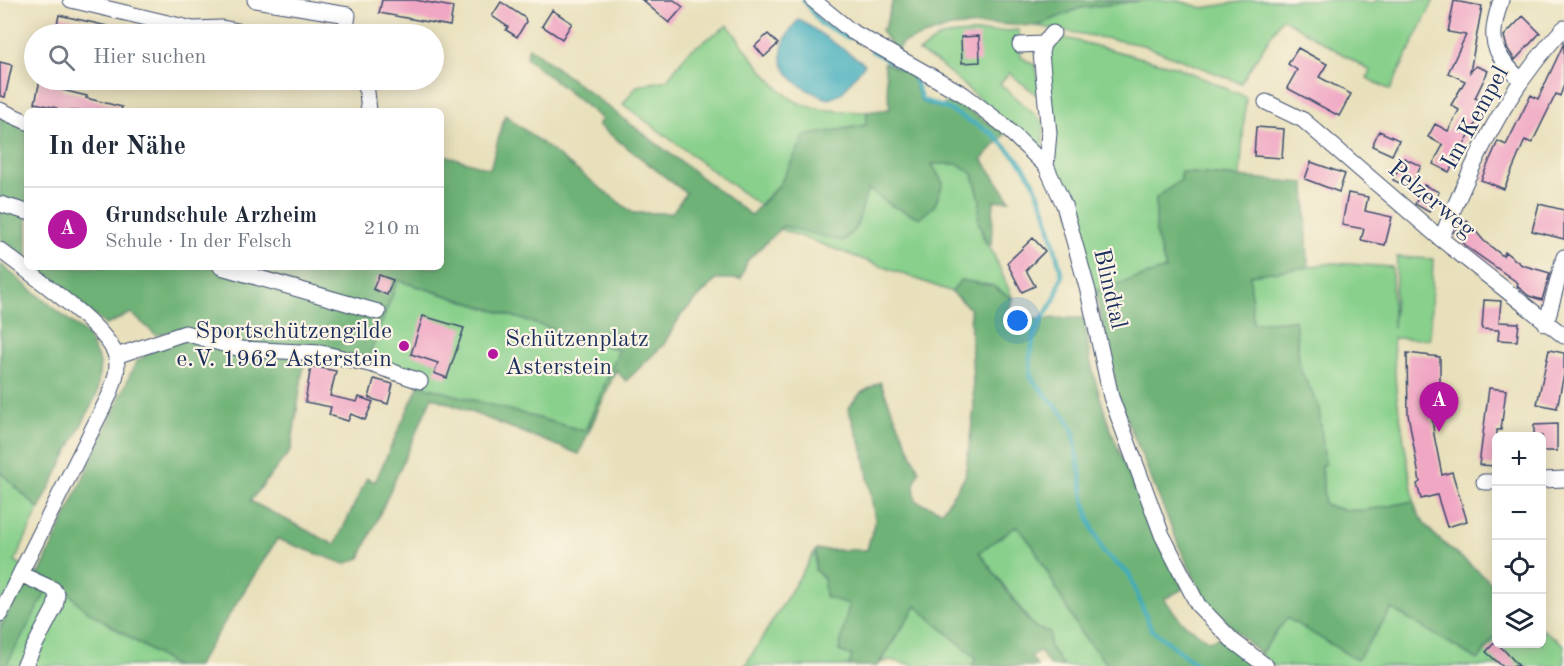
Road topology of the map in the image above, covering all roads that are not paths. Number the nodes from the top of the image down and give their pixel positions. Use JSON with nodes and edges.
{"nodes":[{"id":1,"x":71,"y":0,"type":"edge"},
{"id":2,"x":255,"y":0,"type":"edge"},
{"id":3,"x":813,"y":0,"type":"edge"},
{"id":4,"x":1501,"y":0,"type":"edge"},
{"id":5,"x":171,"y":24,"type":"edge"},
{"id":6,"x":347,"y":24,"type":"edge"},
{"id":7,"x":1564,"y":28,"type":"edge"},
{"id":8,"x":1020,"y":45,"type":"dead end"},
{"id":9,"x":1521,"y":80,"type":"junction"},
{"id":10,"x":366,"y":90,"type":"edge"},
{"id":11,"x":1266,"y":102,"type":"dead end"},
{"id":12,"x":369,"y":108,"type":"edge"},
{"id":13,"x":0,"y":110,"type":"edge"},
{"id":14,"x":24,"y":121,"type":"edge"},
{"id":15,"x":1046,"y":166,"type":"junction"},
{"id":16,"x":0,"y":204,"type":"edge"},
{"id":17,"x":24,"y":211,"type":"edge"},
{"id":18,"x":1441,"y":239,"type":"junction"},
{"id":19,"x":0,"y":250,"type":"edge"},
{"id":20,"x":1564,"y":257,"type":"edge"},
{"id":21,"x":24,"y":269,"type":"edge"},
{"id":22,"x":25,"y":270,"type":"edge"},
{"id":23,"x":231,"y":270,"type":"edge"},
{"id":24,"x":378,"y":312,"type":"dead end"},
{"id":25,"x":1546,"y":324,"type":"junction"},
{"id":26,"x":1564,"y":336,"type":"edge"},
{"id":27,"x":116,"y":356,"type":"junction"},
{"id":28,"x":420,"y":381,"type":"dead end"},
{"id":29,"x":1564,"y":479,"type":"edge"},
{"id":30,"x":1546,"y":480,"type":"edge"},
{"id":31,"x":20,"y":574,"type":"junction"},
{"id":32,"x":0,"y":614,"type":"edge"},
{"id":33,"x":24,"y":666,"type":"edge"},
{"id":34,"x":1266,"y":666,"type":"edge"}],
"edges":[{"from":1,"to":5,"type":"street"},
{"from":2,"to":6,"type":"street"},
{"from":3,"to":15,"type":"street","name":"Blindtal"},
{"from":4,"to":9,"type":"street"},
{"from":7,"to":9,"type":"street","name":"Im Kempel"},
{"from":8,"to":15,"type":"street"},
{"from":9,"to":18,"type":"street","name":"Im Kempel"},
{"from":10,"to":12,"type":"street"},
{"from":11,"to":18,"type":"street","name":"Pelzerweg"},
{"from":13,"to":14,"type":"street"},
{"from":15,"to":34,"type":"street","name":"Blindtal"},
{"from":16,"to":17,"type":"street"},
{"from":18,"to":25,"type":"street","name":"Pelzerweg"},
{"from":19,"to":21,"type":"street"},
{"from":20,"to":25,"type":"street"},
{"from":22,"to":27,"type":"street"},
{"from":23,"to":24,"type":"street"},
{"from":25,"to":26,"type":"street","name":"Pelzerweg"},
{"from":27,"to":28,"type":"street"},
{"from":27,"to":31,"type":"street"},
{"from":29,"to":30,"type":"street"},
{"from":31,"to":32,"type":"street"},
{"from":31,"to":33,"type":"street"}]}
